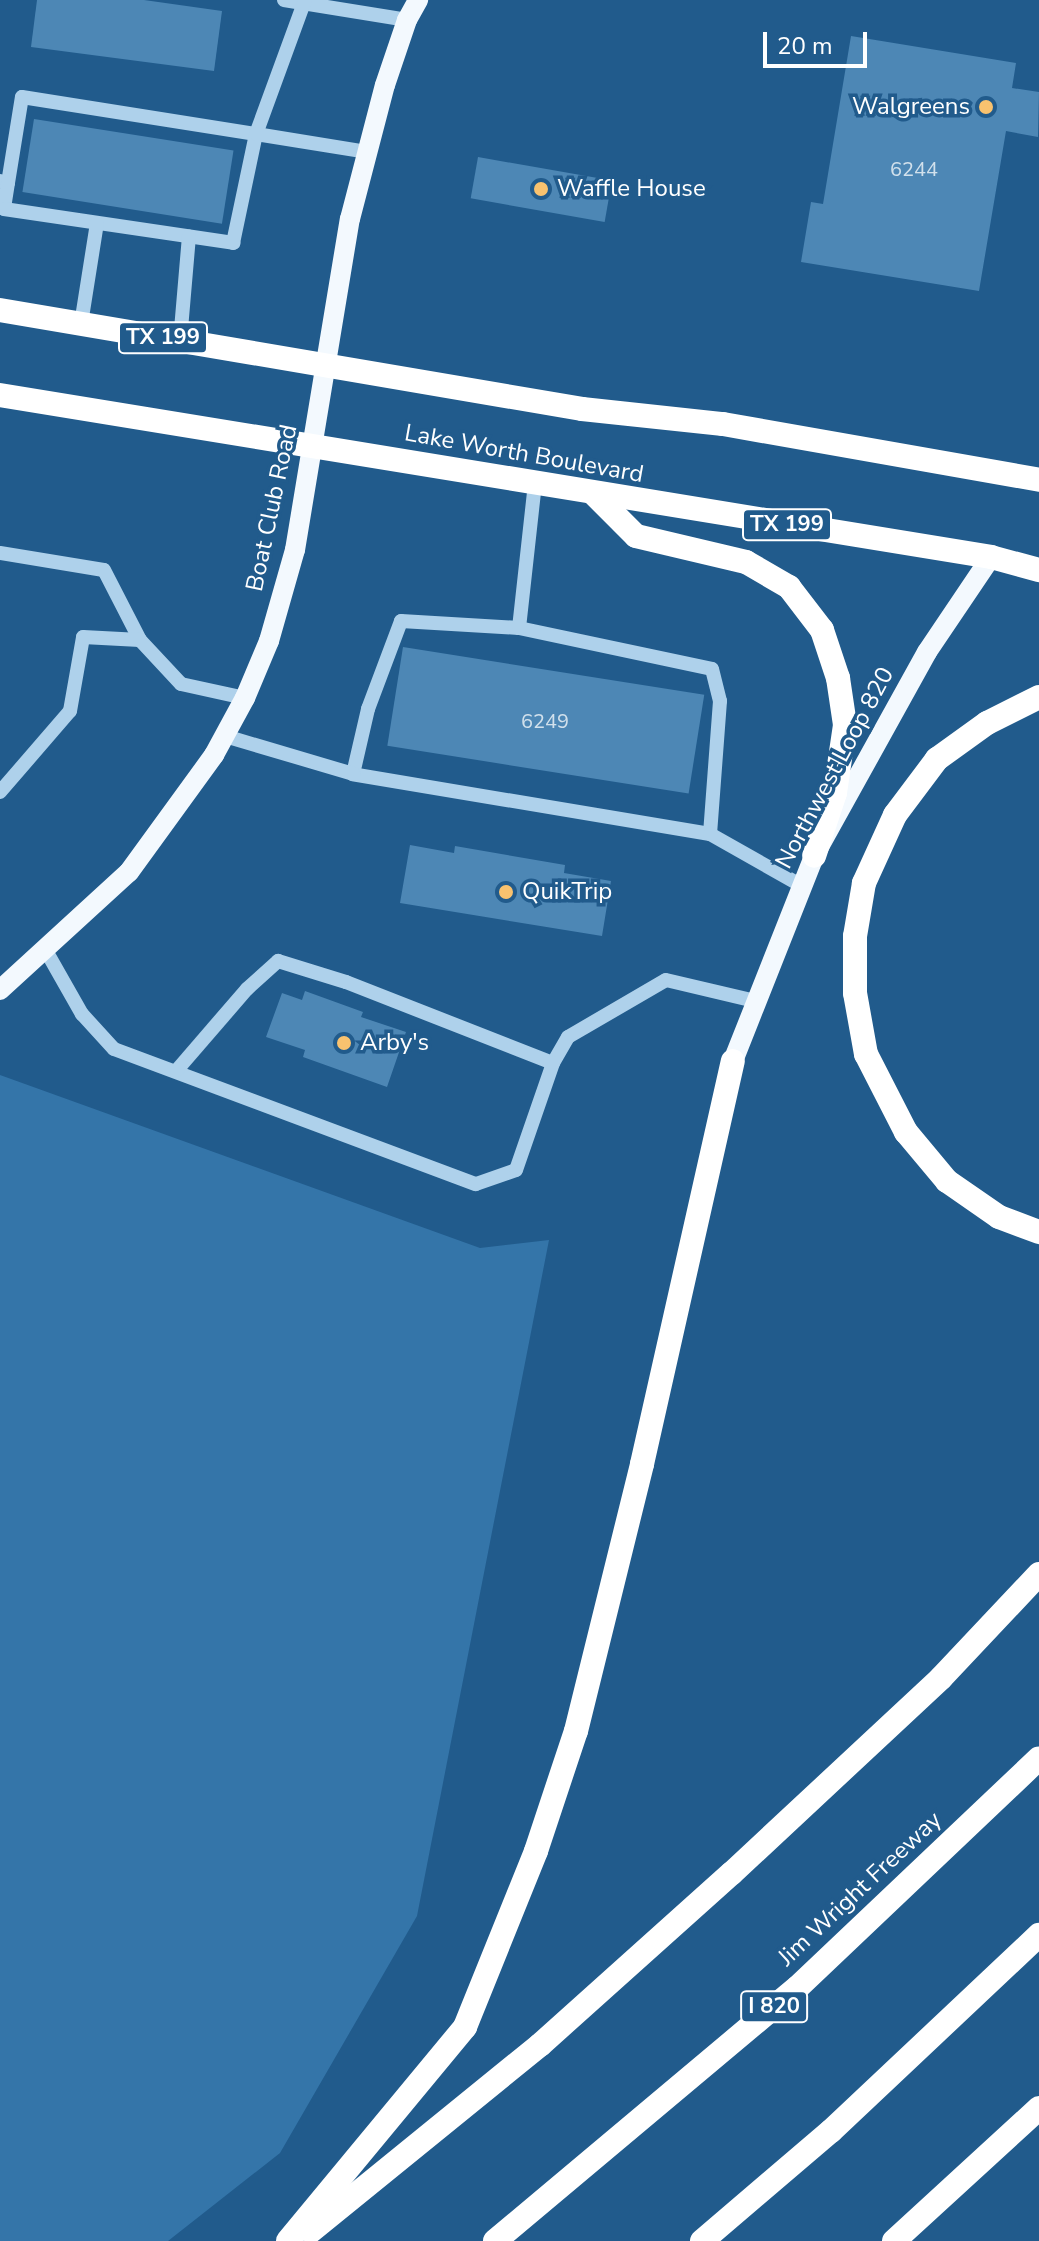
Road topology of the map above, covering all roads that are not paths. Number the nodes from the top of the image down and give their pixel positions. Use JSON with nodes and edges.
{"nodes":[{"id":1,"x":418,"y":0,"type":"edge"},
{"id":2,"x":294,"y":1,"type":"edge"},
{"id":3,"x":407,"y":20,"type":"junction"},
{"id":4,"x":256,"y":134,"type":"junction"},
{"id":5,"x":367,"y":152,"type":"junction"},
{"id":6,"x":4,"y":182,"type":"edge"},
{"id":7,"x":97,"y":223,"type":"junction"},
{"id":8,"x":189,"y":236,"type":"junction"},
{"id":9,"x":0,"y":310,"type":"edge"},
{"id":10,"x":81,"y":324,"type":"junction"},
{"id":11,"x":180,"y":341,"type":"junction"},
{"id":12,"x":326,"y":365,"type":"junction"},
{"id":13,"x":0,"y":395,"type":"edge"},
{"id":14,"x":312,"y":447,"type":"junction"},
{"id":15,"x":1039,"y":480,"type":"edge"},
{"id":16,"x":535,"y":483,"type":"junction"},
{"id":17,"x":594,"y":494,"type":"junction"},
{"id":18,"x":0,"y":553,"type":"edge"},
{"id":19,"x":991,"y":557,"type":"junction"},
{"id":20,"x":1039,"y":570,"type":"edge"},
{"id":21,"x":519,"y":628,"type":"junction"},
{"id":22,"x":140,"y":640,"type":"junction"},
{"id":23,"x":1039,"y":697,"type":"edge"},
{"id":24,"x":245,"y":698,"type":"junction"},
{"id":25,"x":225,"y":736,"type":"junction"},
{"id":26,"x":353,"y":774,"type":"junction"},
{"id":27,"x":0,"y":792,"type":"edge"},
{"id":28,"x":710,"y":834,"type":"junction"},
{"id":29,"x":814,"y":856,"type":"junction"},
{"id":30,"x":802,"y":886,"type":"junction"},
{"id":31,"x":45,"y":949,"type":"junction"},
{"id":32,"x":0,"y":990,"type":"edge"},
{"id":33,"x":755,"y":1001,"type":"junction"},
{"id":34,"x":733,"y":1061,"type":"joint"},
{"id":35,"x":553,"y":1063,"type":"junction"},
{"id":36,"x":177,"y":1070,"type":"junction"},
{"id":37,"x":1039,"y":1232,"type":"edge"},
{"id":38,"x":1039,"y":1574,"type":"edge"},
{"id":39,"x":1039,"y":1758,"type":"edge"},
{"id":40,"x":1039,"y":1935,"type":"edge"},
{"id":41,"x":1039,"y":2108,"type":"edge"},
{"id":42,"x":288,"y":2241,"type":"edge"},
{"id":43,"x":298,"y":2241,"type":"edge"},
{"id":44,"x":495,"y":2241,"type":"edge"},
{"id":45,"x":702,"y":2241,"type":"edge"},
{"id":46,"x":894,"y":2241,"type":"edge"}],
"edges":[{"from":1,"to":3,"type":"main road","name":"Boat Club Road"},
{"from":2,"to":3,"type":"lane"},
{"from":2,"to":4,"type":"lane"},
{"from":3,"to":5,"type":"main road","name":"Boat Club Road"},
{"from":4,"to":5,"type":"lane"},
{"from":4,"to":6,"type":"lane"},
{"from":4,"to":8,"type":"lane"},
{"from":5,"to":12,"type":"main road","name":"Boat Club Road"},
{"from":6,"to":7,"type":"lane"},
{"from":7,"to":8,"type":"lane"},
{"from":7,"to":10,"type":"lane"},
{"from":8,"to":11,"type":"lane"},
{"from":9,"to":10,"type":"highway","number":"TX 199"},
{"from":10,"to":11,"type":"highway","number":"TX 199"},
{"from":11,"to":12,"type":"highway","number":"TX 199"},
{"from":12,"to":14,"type":"main road","name":"Boat Club Road"},
{"from":12,"to":15,"type":"highway","number":"TX 199"},
{"from":13,"to":14,"type":"highway","name":"Lake Worth Boulevard","number":"TX 199"},
{"from":14,"to":16,"type":"highway","name":"Lake Worth Boulevard","number":"TX 199"},
{"from":14,"to":24,"type":"main road","name":"Boat Club Road"},
{"from":16,"to":17,"type":"highway","name":"Lake Worth Boulevard","number":"TX 199"},
{"from":16,"to":21,"type":"lane"},
{"from":17,"to":19,"type":"highway","name":"Lake Worth Boulevard","number":"TX 199"},
{"from":17,"to":29,"type":"highway"},
{"from":18,"to":22,"type":"lane"},
{"from":19,"to":20,"type":"highway","name":"Lake Worth Boulevard","number":"TX 199"},
{"from":19,"to":29,"type":"main road","name":"Northwest Loop 820"},
{"from":21,"to":26,"type":"lane"},
{"from":21,"to":28,"type":"lane"},
{"from":22,"to":24,"type":"lane"},
{"from":22,"to":27,"type":"lane"},
{"from":23,"to":37,"type":"highway"},
{"from":24,"to":25,"type":"main road","name":"Boat Club Road"},
{"from":25,"to":26,"type":"lane"},
{"from":25,"to":31,"type":"main road","name":"Boat Club Road"},
{"from":26,"to":28,"type":"lane"},
{"from":28,"to":30,"type":"lane"},
{"from":29,"to":30,"type":"main road","name":"Northwest Loop 820"},
{"from":30,"to":33,"type":"main road","name":"Northwest Loop 820"},
{"from":31,"to":32,"type":"main road","name":"Boat Club Road"},
{"from":31,"to":36,"type":"lane"},
{"from":33,"to":34,"type":"main road","name":"Northwest Loop 820"},
{"from":33,"to":35,"type":"lane"},
{"from":34,"to":42,"type":"highway"},
{"from":35,"to":36,"type":"lane"},
{"from":35,"to":36,"type":"lane"},
{"from":38,"to":43,"type":"highway"},
{"from":39,"to":44,"type":"highway","name":"Jim Wright Freeway","number":"I 820"},
{"from":40,"to":45,"type":"highway"},
{"from":41,"to":46,"type":"highway"}]}
